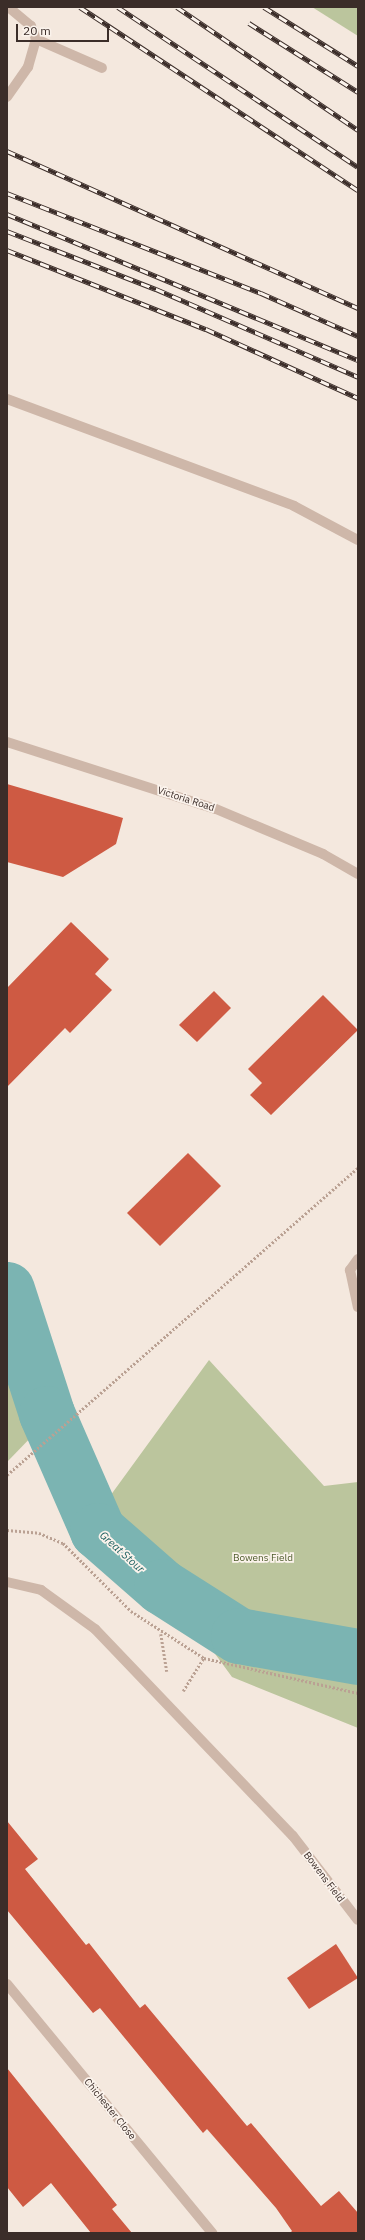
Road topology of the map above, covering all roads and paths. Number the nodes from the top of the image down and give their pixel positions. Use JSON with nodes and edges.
{"nodes":[{"id":1,"x":8,"y":7,"type":"edge"},
{"id":2,"x":36,"y":39,"type":"junction"},
{"id":3,"x":102,"y":68,"type":"dead end"},
{"id":4,"x":7,"y":97,"type":"edge"},
{"id":5,"x":7,"y":400,"type":"edge"},
{"id":6,"x":358,"y":540,"type":"edge"},
{"id":7,"x":7,"y":742,"type":"edge"},
{"id":8,"x":358,"y":874,"type":"edge"},
{"id":9,"x":358,"y":1168,"type":"edge"},
{"id":10,"x":358,"y":1259,"type":"edge"},
{"id":11,"x":358,"y":1307,"type":"edge"},
{"id":12,"x":7,"y":1475,"type":"edge"},
{"id":13,"x":7,"y":1530,"type":"edge"},
{"id":14,"x":7,"y":1582,"type":"edge"},
{"id":15,"x":204,"y":1658,"type":"junction"},
{"id":16,"x":358,"y":1693,"type":"edge"},
{"id":17,"x":172,"y":1708,"type":"junction"},
{"id":18,"x":358,"y":1920,"type":"edge"},
{"id":19,"x":7,"y":1984,"type":"edge"},
{"id":20,"x":212,"y":2233,"type":"edge"}],
"edges":[{"from":1,"to":2,"type":"street"},
{"from":2,"to":3,"type":"street"},
{"from":2,"to":4,"type":"street"},
{"from":5,"to":6,"type":"street"},
{"from":7,"to":8,"type":"street","name":"Victoria Road"},
{"from":9,"to":12,"type":"path"},
{"from":10,"to":11,"type":"street"},
{"from":13,"to":15,"type":"path"},
{"from":14,"to":17,"type":"street","name":"Bowens Field"},
{"from":15,"to":16,"type":"path"},
{"from":15,"to":17,"type":"path"},
{"from":17,"to":18,"type":"street","name":"Bowens Field"},
{"from":19,"to":20,"type":"street","name":"Chichester Close"}]}
